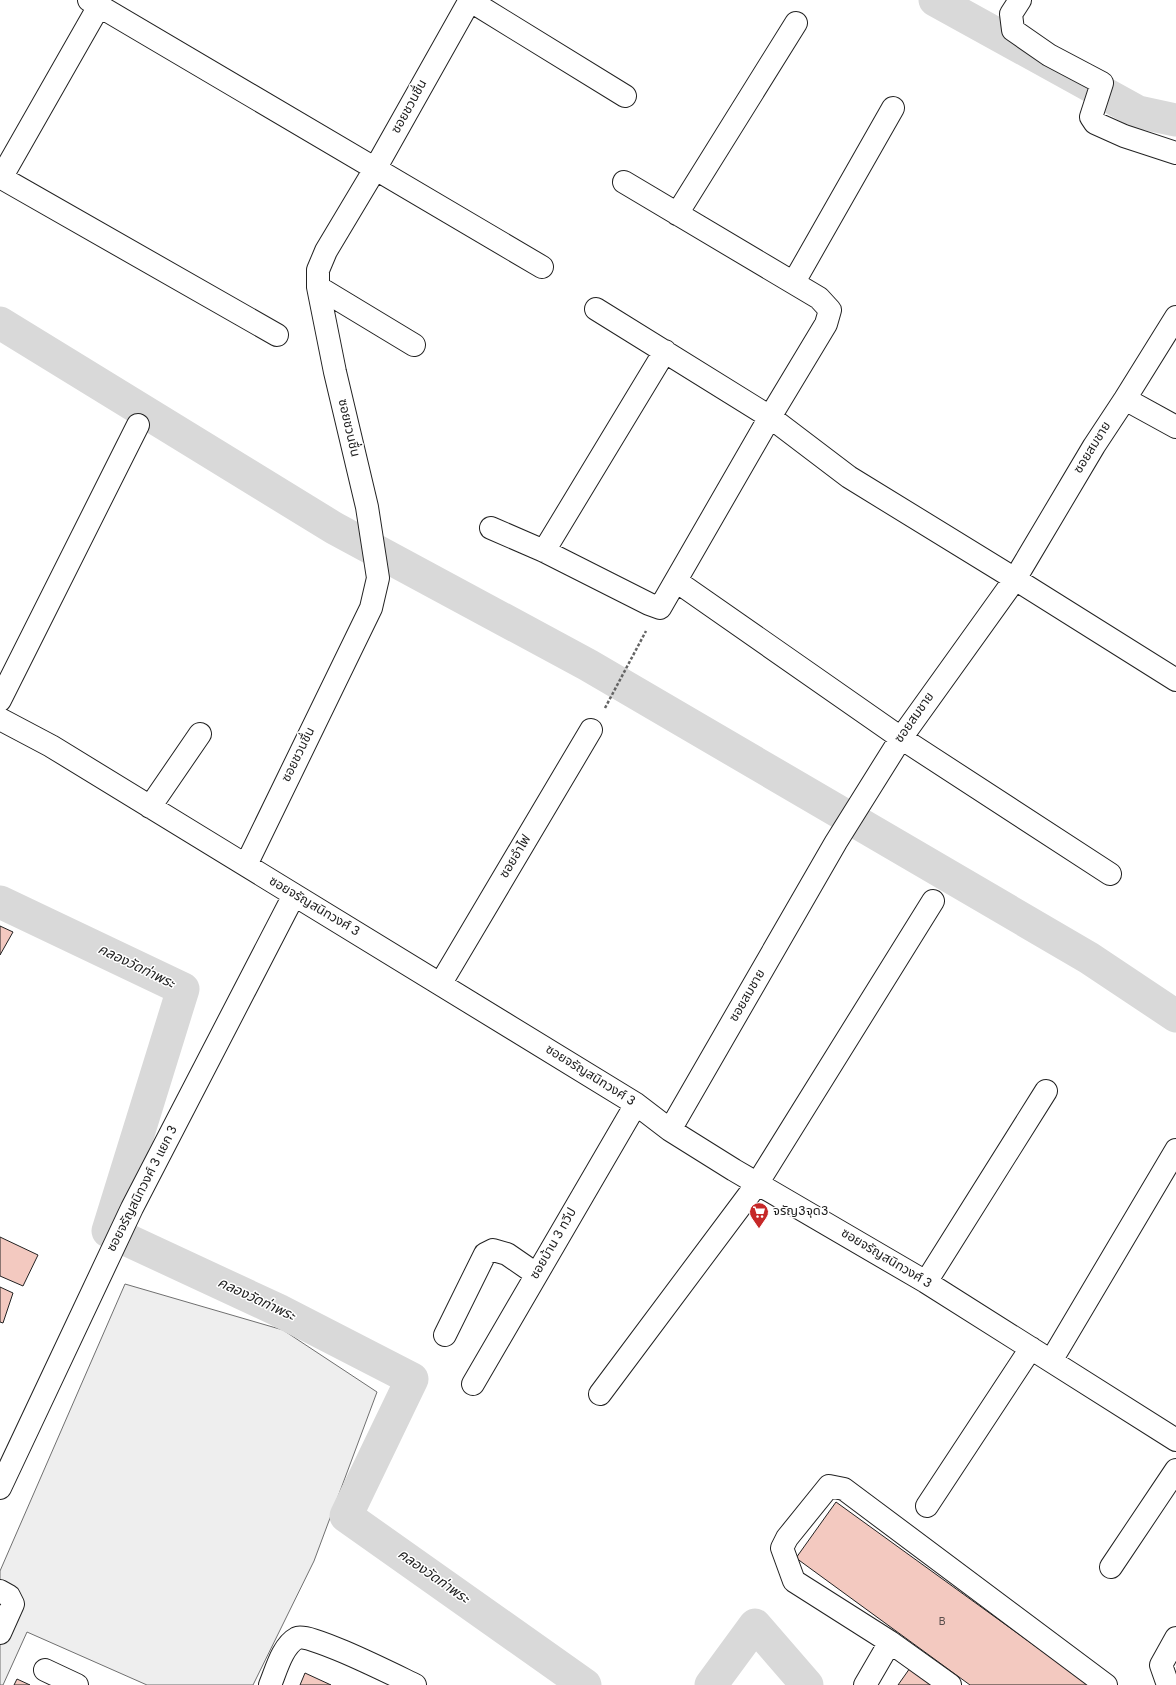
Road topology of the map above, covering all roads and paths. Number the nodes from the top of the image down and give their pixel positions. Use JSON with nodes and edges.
{"nodes":[{"id":1,"x":470,"y":0,"type":"edge"},
{"id":2,"x":1020,"y":0,"type":"edge"},
{"id":3,"x":94,"y":3,"type":"edge"},
{"id":4,"x":796,"y":23,"type":"dead end"},
{"id":5,"x":625,"y":96,"type":"dead end"},
{"id":6,"x":892,"y":108,"type":"dead end"},
{"id":7,"x":1176,"y":153,"type":"edge"},
{"id":8,"x":375,"y":168,"type":"junction"},
{"id":9,"x":0,"y":178,"type":"edge"},
{"id":10,"x":624,"y":182,"type":"dead end"},
{"id":11,"x":677,"y":214,"type":"junction"},
{"id":12,"x":542,"y":267,"type":"dead end"},
{"id":13,"x":794,"y":282,"type":"junction"},
{"id":14,"x":318,"y":287,"type":"junction"},
{"id":15,"x":596,"y":309,"type":"dead end"},
{"id":16,"x":1176,"y":317,"type":"edge"},
{"id":17,"x":277,"y":335,"type":"dead end"},
{"id":18,"x":414,"y":345,"type":"dead end"},
{"id":19,"x":665,"y":351,"type":"junction"},
{"id":20,"x":1125,"y":399,"type":"junction"},
{"id":21,"x":770,"y":417,"type":"junction"},
{"id":22,"x":138,"y":425,"type":"dead end"},
{"id":23,"x":1176,"y":427,"type":"edge"},
{"id":24,"x":491,"y":528,"type":"dead end"},
{"id":25,"x":544,"y":551,"type":"junction"},
{"id":26,"x":1015,"y":579,"type":"junction"},
{"id":27,"x":676,"y":581,"type":"junction"},
{"id":28,"x":634,"y":653,"type":"dead end"},
{"id":29,"x":1176,"y":680,"type":"edge"},
{"id":30,"x":614,"y":692,"type":"dead end"},
{"id":31,"x":0,"y":700,"type":"edge"},
{"id":32,"x":0,"y":719,"type":"edge"},
{"id":33,"x":591,"y":730,"type":"dead end"},
{"id":34,"x":200,"y":734,"type":"dead end"},
{"id":35,"x":901,"y":738,"type":"junction"},
{"id":36,"x":150,"y":806,"type":"junction"},
{"id":37,"x":246,"y":865,"type":"junction"},
{"id":38,"x":1110,"y":874,"type":"dead end"},
{"id":39,"x":294,"y":895,"type":"junction"},
{"id":40,"x":933,"y":901,"type":"dead end"},
{"id":41,"x":441,"y":983,"type":"junction"},
{"id":42,"x":1046,"y":1091,"type":"dead end"},
{"id":43,"x":636,"y":1104,"type":"junction"},
{"id":44,"x":670,"y":1130,"type":"junction"},
{"id":45,"x":1176,"y":1150,"type":"edge"},
{"id":46,"x":757,"y":1184,"type":"junction"},
{"id":47,"x":536,"y":1274,"type":"junction"},
{"id":48,"x":926,"y":1282,"type":"junction"},
{"id":49,"x":445,"y":1335,"type":"dead end"},
{"id":50,"x":1031,"y":1348,"type":"junction"},
{"id":51,"x":1051,"y":1361,"type":"junction"},
{"id":52,"x":473,"y":1384,"type":"dead end"},
{"id":53,"x":600,"y":1394,"type":"dead end"},
{"id":54,"x":1176,"y":1440,"type":"edge"},
{"id":55,"x":1176,"y":1470,"type":"edge"},
{"id":56,"x":0,"y":1488,"type":"edge"},
{"id":57,"x":927,"y":1506,"type":"dead end"},
{"id":58,"x":1111,"y":1567,"type":"dead end"},
{"id":59,"x":0,"y":1592,"type":"edge"},
{"id":60,"x":0,"y":1633,"type":"edge"},
{"id":61,"x":1176,"y":1638,"type":"edge"},
{"id":62,"x":890,"y":1642,"type":"junction"},
{"id":63,"x":45,"y":1670,"type":"dead end"},
{"id":64,"x":77,"y":1685,"type":"edge"},
{"id":65,"x":270,"y":1685,"type":"edge"},
{"id":66,"x":415,"y":1685,"type":"edge"},
{"id":67,"x":865,"y":1685,"type":"edge"},
{"id":68,"x":950,"y":1685,"type":"edge"},
{"id":69,"x":1106,"y":1685,"type":"edge"},
{"id":70,"x":1168,"y":1685,"type":"edge"}],
"edges":[{"from":1,"to":5,"type":"street"},
{"from":1,"to":8,"type":"street","name":"ซอยชวนชื่น"},
{"from":2,"to":7,"type":"street"},
{"from":3,"to":8,"type":"street"},
{"from":3,"to":9,"type":"street"},
{"from":4,"to":11,"type":"street"},
{"from":6,"to":13,"type":"street"},
{"from":8,"to":12,"type":"street"},
{"from":8,"to":14,"type":"street","name":"ซอยชวนชื่น"},
{"from":9,"to":17,"type":"street"},
{"from":10,"to":11,"type":"street"},
{"from":11,"to":13,"type":"street"},
{"from":13,"to":21,"type":"street"},
{"from":14,"to":18,"type":"street"},
{"from":14,"to":37,"type":"street","name":"ซอยชวนชื่น"},
{"from":15,"to":19,"type":"street"},
{"from":16,"to":20,"type":"street","name":"ซอยสมชาย"},
{"from":19,"to":21,"type":"street"},
{"from":19,"to":25,"type":"street"},
{"from":20,"to":23,"type":"street"},
{"from":20,"to":26,"type":"street","name":"ซอยสมชาย"},
{"from":21,"to":26,"type":"street"},
{"from":21,"to":27,"type":"street"},
{"from":22,"to":31,"type":"street"},
{"from":24,"to":25,"type":"street"},
{"from":25,"to":27,"type":"street"},
{"from":26,"to":29,"type":"street"},
{"from":26,"to":35,"type":"street","name":"ซอยสมชาย"},
{"from":27,"to":35,"type":"street"},
{"from":28,"to":30,"type":"path"},
{"from":32,"to":36,"type":"street","name":"ซอยจรัญสนิทวงศ์ 3"},
{"from":33,"to":41,"type":"street","name":"ซอยอำไฟ"},
{"from":34,"to":36,"type":"street"},
{"from":35,"to":38,"type":"street"},
{"from":35,"to":44,"type":"street","name":"ซอยสมชาย"},
{"from":36,"to":37,"type":"street","name":"ซอยจรัญสนิทวงศ์ 3"},
{"from":37,"to":39,"type":"street","name":"ซอยจรัญสนิทวงศ์ 3"},
{"from":39,"to":41,"type":"street","name":"ซอยจรัญสนิทวงศ์ 3"},
{"from":39,"to":56,"type":"street","name":"ซอยจรัญสนิทวงศ์ 3 แยก 3"},
{"from":40,"to":46,"type":"street"},
{"from":41,"to":43,"type":"street","name":"ซอยจรัญสนิทวงศ์ 3"},
{"from":42,"to":48,"type":"street"},
{"from":43,"to":44,"type":"street","name":"ซอยจรัญสนิทวงศ์ 3"},
{"from":43,"to":47,"type":"street","name":"ซอยบ้าน 3 ทวีป"},
{"from":44,"to":46,"type":"street","name":"ซอยจรัญสนิทวงศ์ 3"},
{"from":45,"to":51,"type":"street"},
{"from":46,"to":48,"type":"street","name":"ซอยจรัญสนิทวงศ์ 3"},
{"from":46,"to":53,"type":"street"},
{"from":47,"to":49,"type":"street"},
{"from":47,"to":52,"type":"street","name":"ซอยบ้าน 3 ทวีป"},
{"from":48,"to":50,"type":"street","name":"ซอยจรัญสนิทวงศ์ 3"},
{"from":50,"to":51,"type":"street","name":"ซอยจรัญสนิทวงศ์ 3"},
{"from":50,"to":57,"type":"street"},
{"from":51,"to":54,"type":"street","name":"ซอยจรัญสนิทวงศ์ 3"},
{"from":55,"to":58,"type":"street"},
{"from":59,"to":60,"type":"street"},
{"from":61,"to":70,"type":"street"},
{"from":62,"to":67,"type":"street"},
{"from":62,"to":68,"type":"street"},
{"from":62,"to":69,"type":"street"},
{"from":63,"to":64,"type":"street"},
{"from":65,"to":66,"type":"street"}]}
